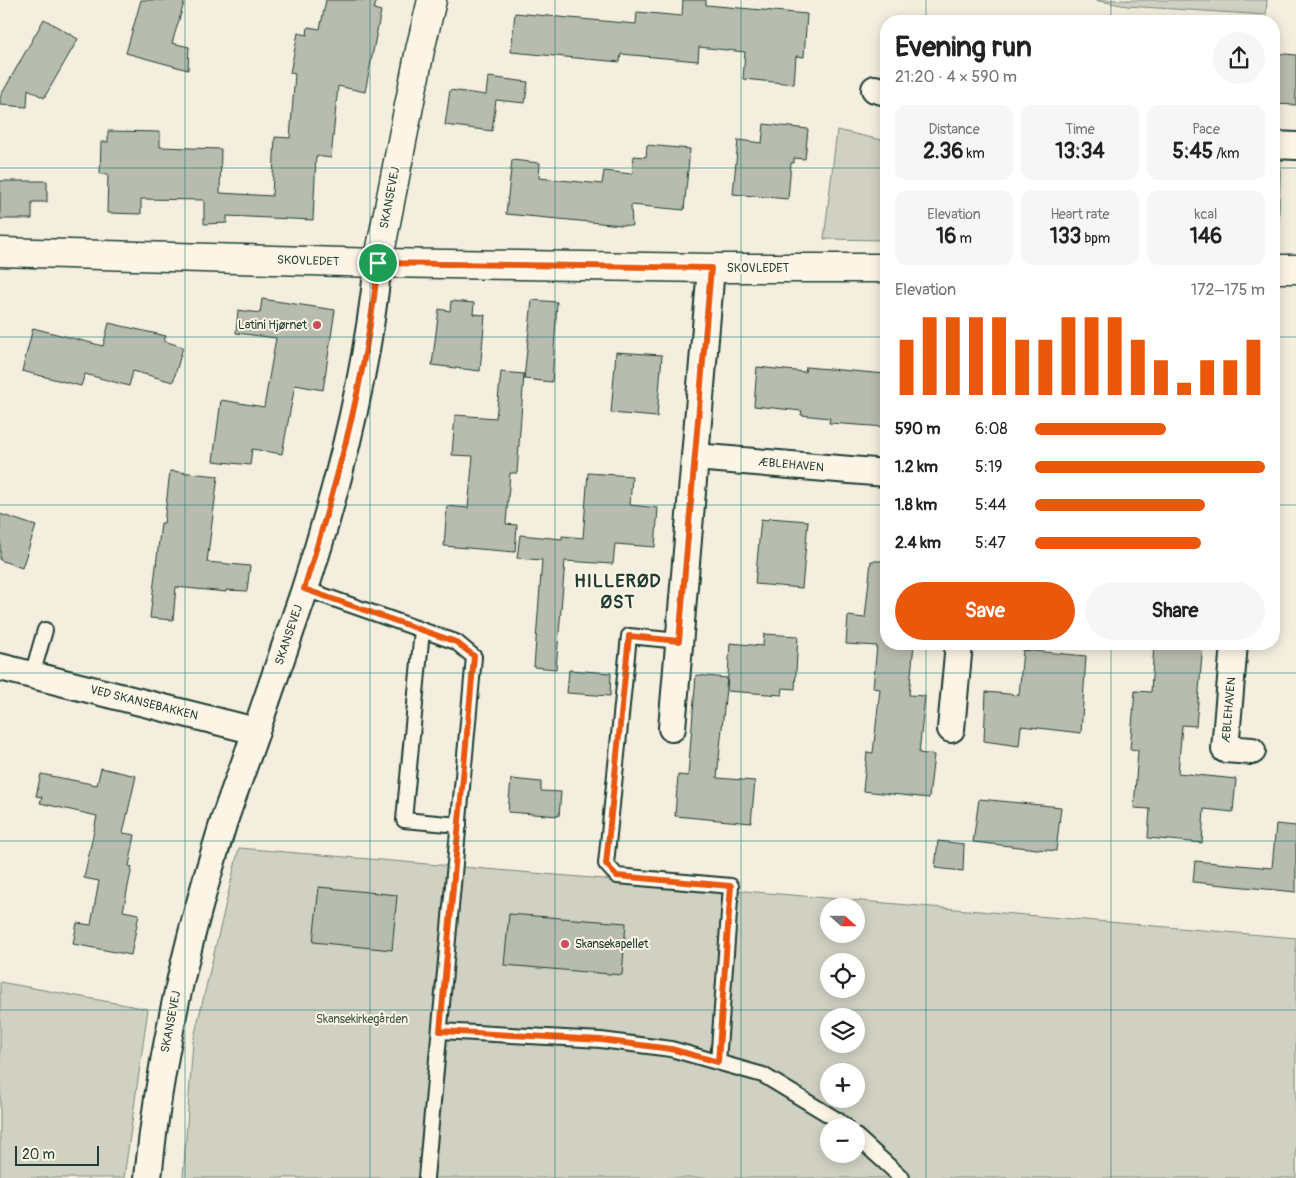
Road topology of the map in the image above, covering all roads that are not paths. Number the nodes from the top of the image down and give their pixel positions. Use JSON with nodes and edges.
{"nodes":[{"id":1,"x":432,"y":0,"type":"edge"},
{"id":2,"x":1280,"y":145,"type":"edge"},
{"id":3,"x":1296,"y":146,"type":"edge"},
{"id":4,"x":0,"y":252,"type":"edge"},
{"id":5,"x":378,"y":263,"type":"junction"},
{"id":6,"x":711,"y":268,"type":"junction"},
{"id":7,"x":880,"y":268,"type":"edge"},
{"id":8,"x":1280,"y":269,"type":"edge"},
{"id":9,"x":1296,"y":269,"type":"edge"},
{"id":10,"x":695,"y":457,"type":"junction"},
{"id":11,"x":880,"y":472,"type":"edge"},
{"id":12,"x":304,"y":589,"type":"junction"},
{"id":13,"x":45,"y":630,"type":"dead end"},
{"id":14,"x":422,"y":630,"type":"junction"},
{"id":15,"x":679,"y":641,"type":"junction"},
{"id":16,"x":959,"y":650,"type":"edge"},
{"id":17,"x":1233,"y":650,"type":"edge"},
{"id":18,"x":0,"y":667,"type":"edge"},
{"id":19,"x":32,"y":675,"type":"junction"},
{"id":20,"x":672,"y":728,"type":"dead end"},
{"id":21,"x":952,"y":729,"type":"dead end"},
{"id":22,"x":256,"y":731,"type":"junction"},
{"id":23,"x":1252,"y":751,"type":"dead end"},
{"id":24,"x":459,"y":825,"type":"junction"},
{"id":25,"x":440,"y":1031,"type":"junction"},
{"id":26,"x":718,"y":1062,"type":"junction"},
{"id":27,"x":835,"y":1118,"type":"edge"},
{"id":28,"x":865,"y":1144,"type":"edge"},
{"id":29,"x":148,"y":1178,"type":"edge"},
{"id":30,"x":426,"y":1178,"type":"edge"},
{"id":31,"x":902,"y":1178,"type":"edge"}],
"edges":[{"from":1,"to":5,"type":"street","name":"SKANSEVEJ"},
{"from":2,"to":3,"type":"street"},
{"from":4,"to":5,"type":"street","name":"SKOVLEDET"},
{"from":5,"to":6,"type":"street","name":"SKOVLEDET"},
{"from":5,"to":12,"type":"street","name":"SKANSEVEJ"},
{"from":6,"to":7,"type":"street","name":"SKOVLEDET"},
{"from":6,"to":10,"type":"street"},
{"from":8,"to":9,"type":"street"},
{"from":10,"to":11,"type":"street","name":"ÆBLEHAVEN"},
{"from":10,"to":15,"type":"street"},
{"from":12,"to":14,"type":"lane"},
{"from":12,"to":22,"type":"street","name":"SKANSEVEJ"},
{"from":13,"to":19,"type":"lane"},
{"from":14,"to":24,"type":"lane"},
{"from":14,"to":24,"type":"lane"},
{"from":15,"to":20,"type":"street"},
{"from":15,"to":26,"type":"lane"},
{"from":16,"to":21,"type":"street"},
{"from":17,"to":23,"type":"street","name":"ÆBLEHAVEN"},
{"from":18,"to":19,"type":"street","name":"VED SKANSEBAKKEN"},
{"from":19,"to":22,"type":"street","name":"VED SKANSEBAKKEN"},
{"from":22,"to":29,"type":"street","name":"SKANSEVEJ"},
{"from":24,"to":25,"type":"lane"},
{"from":25,"to":26,"type":"lane"},
{"from":25,"to":30,"type":"lane"},
{"from":26,"to":27,"type":"lane"},
{"from":28,"to":31,"type":"lane"}]}
